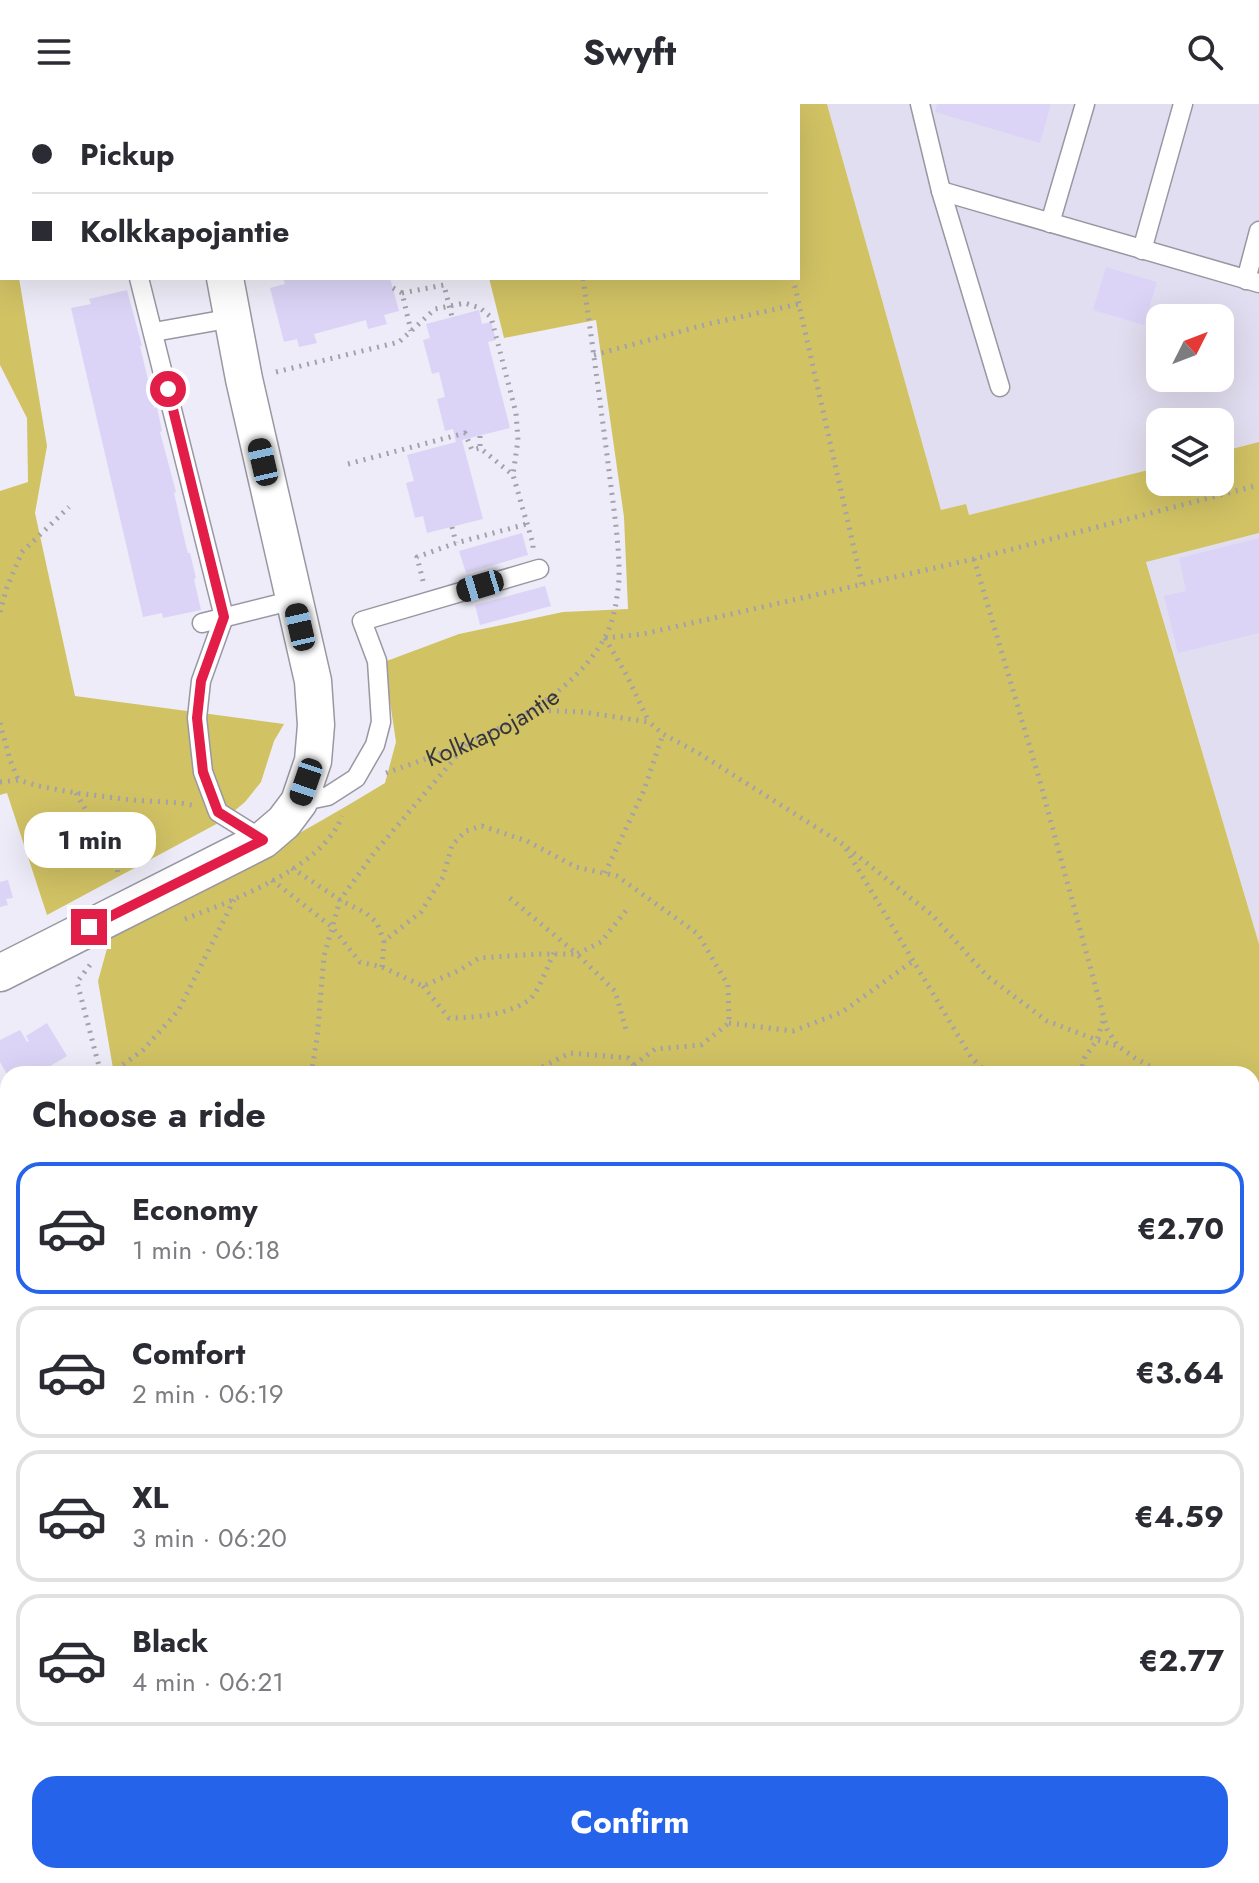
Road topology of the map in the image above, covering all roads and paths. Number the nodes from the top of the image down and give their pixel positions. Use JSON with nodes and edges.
{"nodes":[{"id":1,"x":920,"y":104,"type":"edge"},
{"id":2,"x":1085,"y":104,"type":"edge"},
{"id":3,"x":1183,"y":104,"type":"edge"},
{"id":4,"x":941,"y":191,"type":"junction"},
{"id":5,"x":1050,"y":223,"type":"junction"},
{"id":6,"x":1259,"y":231,"type":"edge"},
{"id":7,"x":1142,"y":250,"type":"junction"},
{"id":8,"x":140,"y":280,"type":"edge"},
{"id":9,"x":225,"y":280,"type":"edge"},
{"id":10,"x":583,"y":280,"type":"edge"},
{"id":11,"x":793,"y":280,"type":"edge"},
{"id":12,"x":445,"y":281,"type":"edge"},
{"id":13,"x":1252,"y":281,"type":"edge"},
{"id":14,"x":393,"y":288,"type":"dead end"},
{"id":15,"x":402,"y":293,"type":"junction"},
{"id":16,"x":799,"y":304,"type":"junction"},
{"id":17,"x":450,"y":307,"type":"junction"},
{"id":18,"x":452,"y":317,"type":"dead end"},
{"id":19,"x":233,"y":318,"type":"junction"},
{"id":20,"x":411,"y":331,"type":"junction"},
{"id":21,"x":154,"y":332,"type":"junction"},
{"id":22,"x":594,"y":355,"type":"junction"},
{"id":23,"x":244,"y":379,"type":"junction"},
{"id":24,"x":1000,"y":387,"type":"dead end"},
{"id":25,"x":480,"y":436,"type":"dead end"},
{"id":26,"x":480,"y":448,"type":"junction"},
{"id":27,"x":348,"y":464,"type":"dead end"},
{"id":28,"x":513,"y":475,"type":"junction"},
{"id":29,"x":1259,"y":485,"type":"edge"},
{"id":30,"x":69,"y":507,"type":"dead end"},
{"id":31,"x":527,"y":524,"type":"junction"},
{"id":32,"x":452,"y":527,"type":"dead end"},
{"id":33,"x":456,"y":543,"type":"junction"},
{"id":34,"x":974,"y":559,"type":"junction"},
{"id":35,"x":535,"y":570,"type":"joint"},
{"id":36,"x":862,"y":584,"type":"junction"},
{"id":37,"x":294,"y":600,"type":"junction"},
{"id":38,"x":429,"y":601,"type":"junction"},
{"id":39,"x":0,"y":612,"type":"edge"},
{"id":40,"x":224,"y":617,"type":"junction"},
{"id":41,"x":202,"y":623,"type":"dead end"},
{"id":42,"x":605,"y":638,"type":"junction"},
{"id":43,"x":532,"y":710,"type":"junction"},
{"id":44,"x":649,"y":722,"type":"junction"},
{"id":45,"x":0,"y":723,"type":"edge"},
{"id":46,"x":663,"y":734,"type":"junction"},
{"id":47,"x":468,"y":744,"type":"junction"},
{"id":48,"x":356,"y":778,"type":"junction"},
{"id":49,"x":18,"y":780,"type":"junction"},
{"id":50,"x":0,"y":782,"type":"edge"},
{"id":51,"x":76,"y":793,"type":"junction"},
{"id":52,"x":299,"y":802,"type":"junction"},
{"id":53,"x":218,"y":812,"type":"junction"},
{"id":54,"x":263,"y":840,"type":"junction"},
{"id":55,"x":844,"y":845,"type":"junction"},
{"id":56,"x":605,"y":873,"type":"junction"},
{"id":57,"x":118,"y":879,"type":"dead end"},
{"id":58,"x":272,"y":880,"type":"dead end"},
{"id":59,"x":235,"y":898,"type":"dead end"},
{"id":60,"x":510,"y":898,"type":"dead end"},
{"id":61,"x":340,"y":900,"type":"junction"},
{"id":62,"x":628,"y":908,"type":"dead end"},
{"id":63,"x":332,"y":927,"type":"junction"},
{"id":64,"x":384,"y":941,"type":"junction"},
{"id":65,"x":554,"y":953,"type":"junction"},
{"id":66,"x":577,"y":954,"type":"junction"},
{"id":67,"x":913,"y":961,"type":"junction"},
{"id":68,"x":382,"y":967,"type":"junction"},
{"id":69,"x":0,"y":973,"type":"edge"},
{"id":70,"x":77,"y":982,"type":"dead end"},
{"id":71,"x":423,"y":986,"type":"junction"},
{"id":72,"x":1104,"y":1019,"type":"junction"},
{"id":73,"x":729,"y":1023,"type":"junction"},
{"id":74,"x":627,"y":1033,"type":"dead end"},
{"id":75,"x":1097,"y":1040,"type":"junction"},
{"id":76,"x":1118,"y":1046,"type":"junction"},
{"id":77,"x":634,"y":1065,"type":"joint"},
{"id":78,"x":99,"y":1066,"type":"edge"},
{"id":79,"x":121,"y":1066,"type":"edge"},
{"id":80,"x":312,"y":1066,"type":"edge"},
{"id":81,"x":544,"y":1066,"type":"edge"},
{"id":82,"x":980,"y":1066,"type":"edge"},
{"id":83,"x":1082,"y":1066,"type":"edge"},
{"id":84,"x":1150,"y":1066,"type":"edge"}],
"edges":[{"from":1,"to":4,"type":"lane"},
{"from":2,"to":5,"type":"lane"},
{"from":3,"to":7,"type":"lane"},
{"from":4,"to":5,"type":"lane"},
{"from":4,"to":24,"type":"lane"},
{"from":5,"to":7,"type":"lane"},
{"from":6,"to":13,"type":"lane"},
{"from":7,"to":13,"type":"lane"},
{"from":8,"to":21,"type":"lane"},
{"from":9,"to":19,"type":"street"},
{"from":10,"to":22,"type":"path"},
{"from":11,"to":16,"type":"path"},
{"from":12,"to":15,"type":"path"},
{"from":12,"to":17,"type":"path"},
{"from":14,"to":15,"type":"path"},
{"from":15,"to":20,"type":"path"},
{"from":16,"to":22,"type":"path"},
{"from":16,"to":36,"type":"path"},
{"from":17,"to":18,"type":"path"},
{"from":17,"to":20,"type":"path"},
{"from":17,"to":28,"type":"path"},
{"from":19,"to":21,"type":"lane"},
{"from":19,"to":23,"type":"street"},
{"from":20,"to":23,"type":"path"},
{"from":21,"to":40,"type":"lane"},
{"from":22,"to":42,"type":"path"},
{"from":23,"to":37,"type":"street"},
{"from":25,"to":26,"type":"path"},
{"from":26,"to":27,"type":"path"},
{"from":26,"to":28,"type":"path"},
{"from":28,"to":31,"type":"path"},
{"from":29,"to":34,"type":"path"},
{"from":30,"to":39,"type":"path"},
{"from":31,"to":33,"type":"path"},
{"from":31,"to":35,"type":"path"},
{"from":32,"to":33,"type":"path"},
{"from":33,"to":38,"type":"path"},
{"from":34,"to":36,"type":"path"},
{"from":34,"to":72,"type":"path"},
{"from":35,"to":38,"type":"lane"},
{"from":36,"to":42,"type":"path"},
{"from":37,"to":40,"type":"lane"},
{"from":37,"to":52,"type":"street"},
{"from":38,"to":48,"type":"lane"},
{"from":40,"to":41,"type":"lane"},
{"from":40,"to":53,"type":"lane"},
{"from":42,"to":43,"type":"path","name":"Kolkkapojantie"},
{"from":42,"to":44,"type":"path"},
{"from":43,"to":44,"type":"path"},
{"from":43,"to":47,"type":"path","name":"Kolkkapojantie"},
{"from":44,"to":46,"type":"path"},
{"from":45,"to":49,"type":"path"},
{"from":46,"to":55,"type":"path"},
{"from":46,"to":56,"type":"path"},
{"from":47,"to":48,"type":"path","name":"Kolkkapojantie"},
{"from":47,"to":61,"type":"path"},
{"from":48,"to":52,"type":"lane"},
{"from":49,"to":50,"type":"path"},
{"from":49,"to":51,"type":"path"},
{"from":51,"to":53,"type":"path"},
{"from":51,"to":57,"type":"path"},
{"from":52,"to":54,"type":"street"},
{"from":53,"to":54,"type":"lane"},
{"from":54,"to":61,"type":"path"},
{"from":54,"to":69,"type":"street"},
{"from":55,"to":67,"type":"path"},
{"from":55,"to":75,"type":"path"},
{"from":56,"to":64,"type":"path"},
{"from":56,"to":73,"type":"path"},
{"from":58,"to":63,"type":"path"},
{"from":59,"to":79,"type":"path"},
{"from":60,"to":66,"type":"path"},
{"from":61,"to":63,"type":"path"},
{"from":61,"to":64,"type":"path"},
{"from":62,"to":66,"type":"path"},
{"from":63,"to":68,"type":"path"},
{"from":63,"to":80,"type":"path"},
{"from":64,"to":68,"type":"path"},
{"from":65,"to":66,"type":"path"},
{"from":65,"to":71,"type":"path"},
{"from":65,"to":71,"type":"path"},
{"from":66,"to":74,"type":"path"},
{"from":67,"to":73,"type":"path"},
{"from":67,"to":82,"type":"path"},
{"from":68,"to":71,"type":"path"},
{"from":70,"to":78,"type":"path"},
{"from":72,"to":75,"type":"path"},
{"from":72,"to":76,"type":"path"},
{"from":73,"to":77,"type":"path"},
{"from":75,"to":76,"type":"path"},
{"from":75,"to":83,"type":"path"},
{"from":76,"to":84,"type":"path"},
{"from":77,"to":81,"type":"path"}]}
